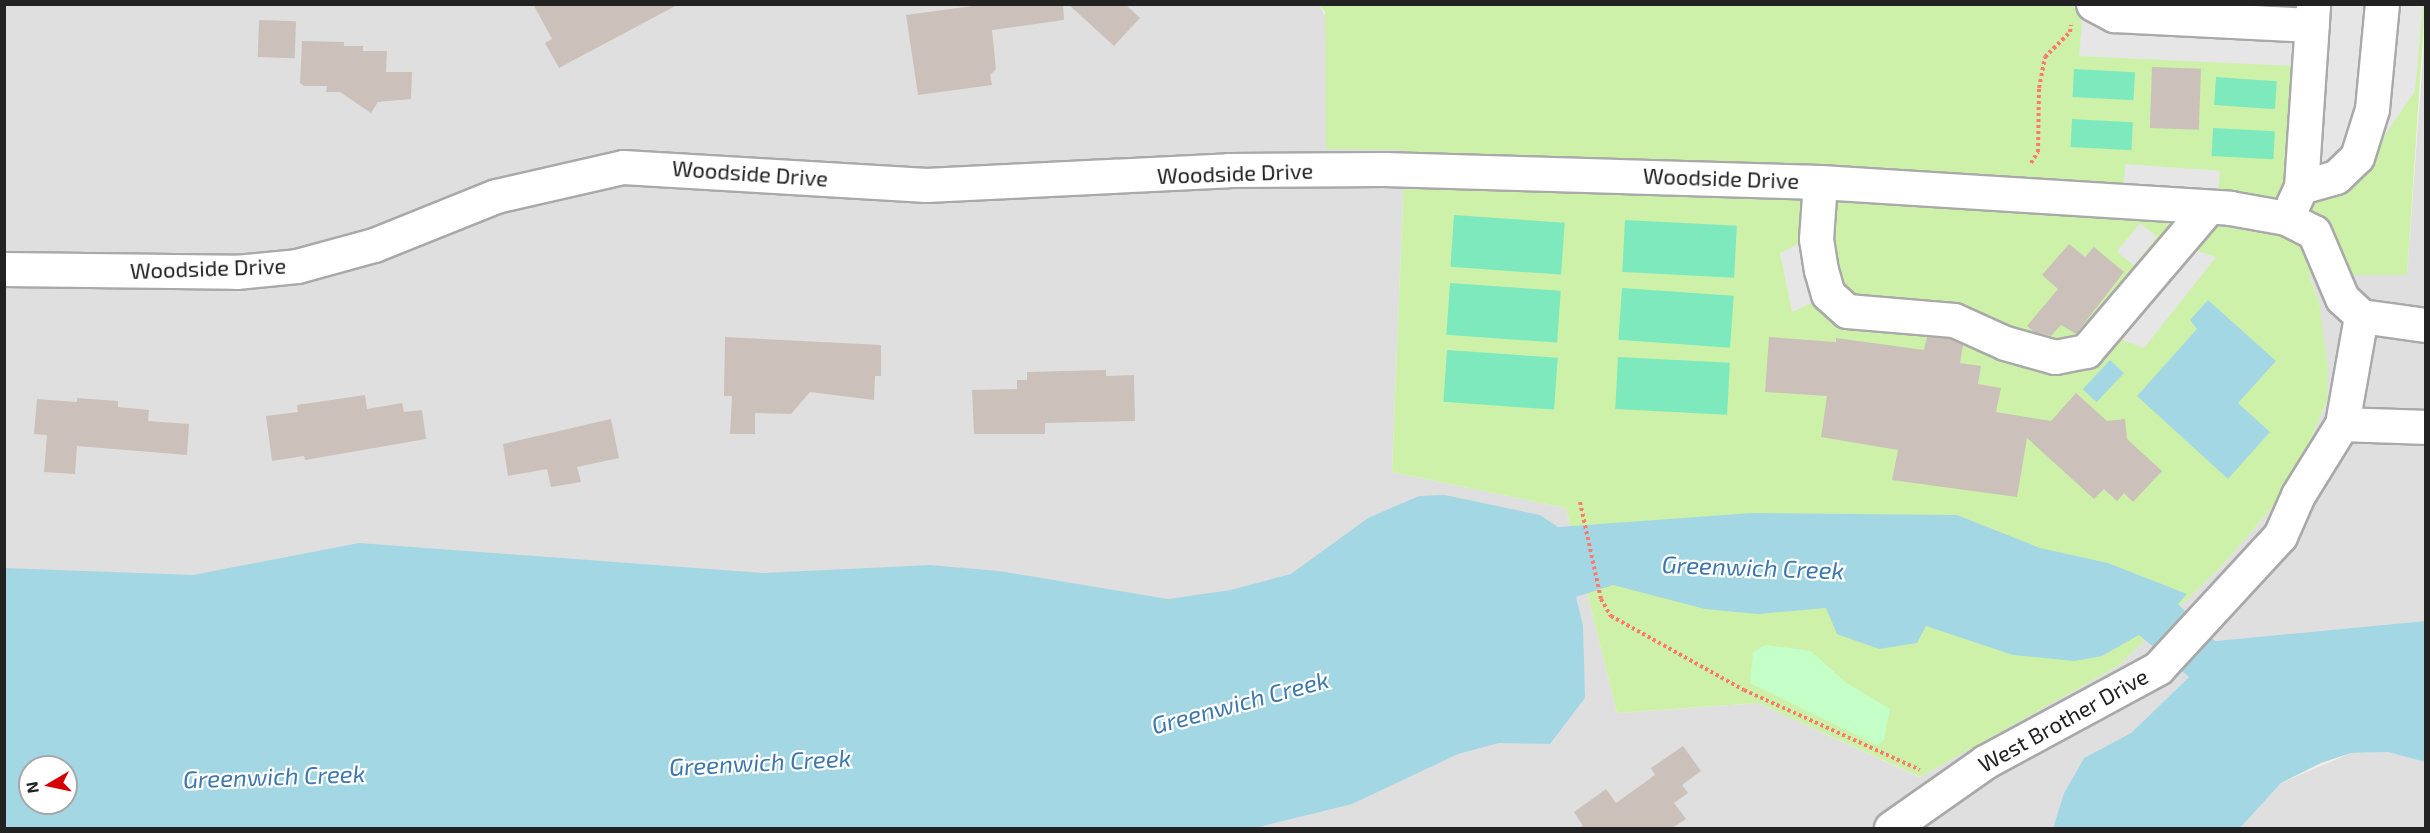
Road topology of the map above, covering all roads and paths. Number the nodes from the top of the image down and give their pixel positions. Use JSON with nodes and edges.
{"nodes":[{"id":1,"x":2382,"y":4,"type":"edge"},
{"id":2,"x":2081,"y":9,"type":"edge"},
{"id":3,"x":2313,"y":15,"type":"edge"},
{"id":4,"x":2025,"y":168,"type":"dead end"},
{"id":5,"x":1820,"y":182,"type":"junction"},
{"id":6,"x":2301,"y":187,"type":"junction"},
{"id":7,"x":2207,"y":209,"type":"junction"},
{"id":8,"x":2286,"y":218,"type":"junction"},
{"id":9,"x":4,"y":269,"type":"edge"},
{"id":10,"x":2361,"y":315,"type":"junction"},
{"id":11,"x":2426,"y":325,"type":"edge"},
{"id":12,"x":2342,"y":424,"type":"junction"},
{"id":13,"x":2426,"y":427,"type":"edge"},
{"id":14,"x":1580,"y":502,"type":"dead end"},
{"id":15,"x":1951,"y":784,"type":"junction"},
{"id":16,"x":1891,"y":828,"type":"edge"}],
"edges":[{"from":1,"to":6,"type":"street"},
{"from":2,"to":3,"type":"street"},
{"from":2,"to":4,"type":"path"},
{"from":3,"to":6,"type":"street"},
{"from":5,"to":7,"type":"street","name":"Woodside Drive"},
{"from":5,"to":7,"type":"street"},
{"from":5,"to":9,"type":"street","name":"Woodside Drive"},
{"from":6,"to":8,"type":"street"},
{"from":7,"to":8,"type":"street","name":"Woodside Drive"},
{"from":8,"to":10,"type":"street","name":"Woodside Drive"},
{"from":10,"to":11,"type":"street"},
{"from":10,"to":12,"type":"street","name":"West Brother Drive"},
{"from":12,"to":13,"type":"street"},
{"from":12,"to":15,"type":"street","name":"West Brother Drive"},
{"from":14,"to":15,"type":"path"},
{"from":15,"to":16,"type":"street","name":"West Brother Drive"}]}
